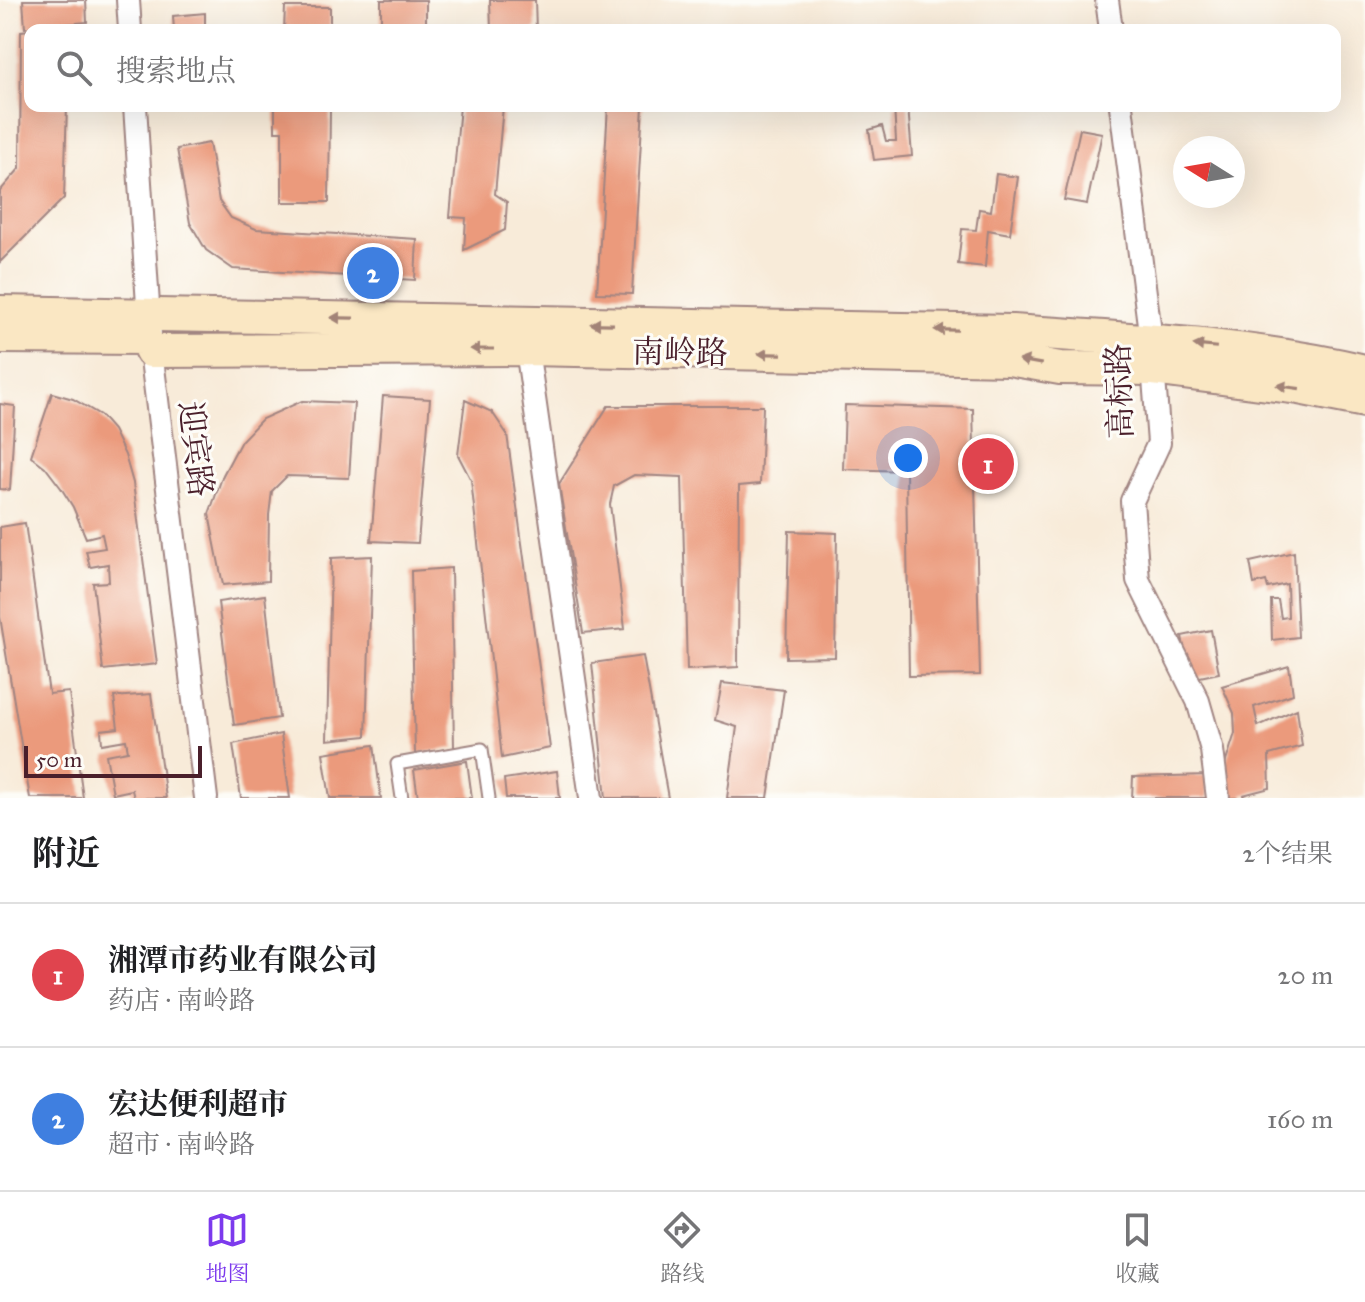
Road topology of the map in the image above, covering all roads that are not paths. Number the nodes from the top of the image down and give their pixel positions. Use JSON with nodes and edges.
{"nodes":[{"id":1,"x":128,"y":0,"type":"edge"},
{"id":2,"x":1107,"y":0,"type":"edge"},
{"id":3,"x":130,"y":24,"type":"edge"},
{"id":4,"x":1110,"y":24,"type":"edge"},
{"id":5,"x":135,"y":112,"type":"edge"},
{"id":6,"x":1122,"y":112,"type":"edge"},
{"id":7,"x":0,"y":312,"type":"edge"},
{"id":8,"x":149,"y":314,"type":"junction"},
{"id":9,"x":0,"y":337,"type":"edge"},
{"id":10,"x":527,"y":349,"type":"junction"},
{"id":11,"x":151,"y":351,"type":"junction"},
{"id":12,"x":1151,"y":355,"type":"junction"},
{"id":13,"x":1365,"y":371,"type":"edge"},
{"id":14,"x":1365,"y":401,"type":"edge"},
{"id":15,"x":206,"y":798,"type":"edge"},
{"id":16,"x":402,"y":798,"type":"edge"},
{"id":17,"x":489,"y":798,"type":"edge"},
{"id":18,"x":591,"y":798,"type":"edge"},
{"id":19,"x":1218,"y":798,"type":"edge"}],
"edges":[{"from":1,"to":3,"type":"street"},
{"from":2,"to":4,"type":"street"},
{"from":5,"to":8,"type":"street","name":"迎宾路"},
{"from":6,"to":12,"type":"street","name":"高标路"},
{"from":7,"to":8,"type":"street","name":"南岭路"},
{"from":8,"to":11,"type":"street","name":"迎宾路"},
{"from":12,"to":8,"type":"street","name":"南岭路","one_way":true},
{"from":9,"to":11,"type":"street","name":"南岭路"},
{"from":10,"to":11,"type":"street","name":"南岭路","one_way":true},
{"from":12,"to":10,"type":"street","name":"南岭路","one_way":true},
{"from":10,"to":18,"type":"street"},
{"from":11,"to":15,"type":"street","name":"迎宾路"},
{"from":13,"to":12,"type":"street","name":"南岭路","one_way":true},
{"from":14,"to":12,"type":"street","name":"南岭路","one_way":true},
{"from":12,"to":19,"type":"street","name":"高标路"},
{"from":16,"to":17,"type":"lane"}]}
